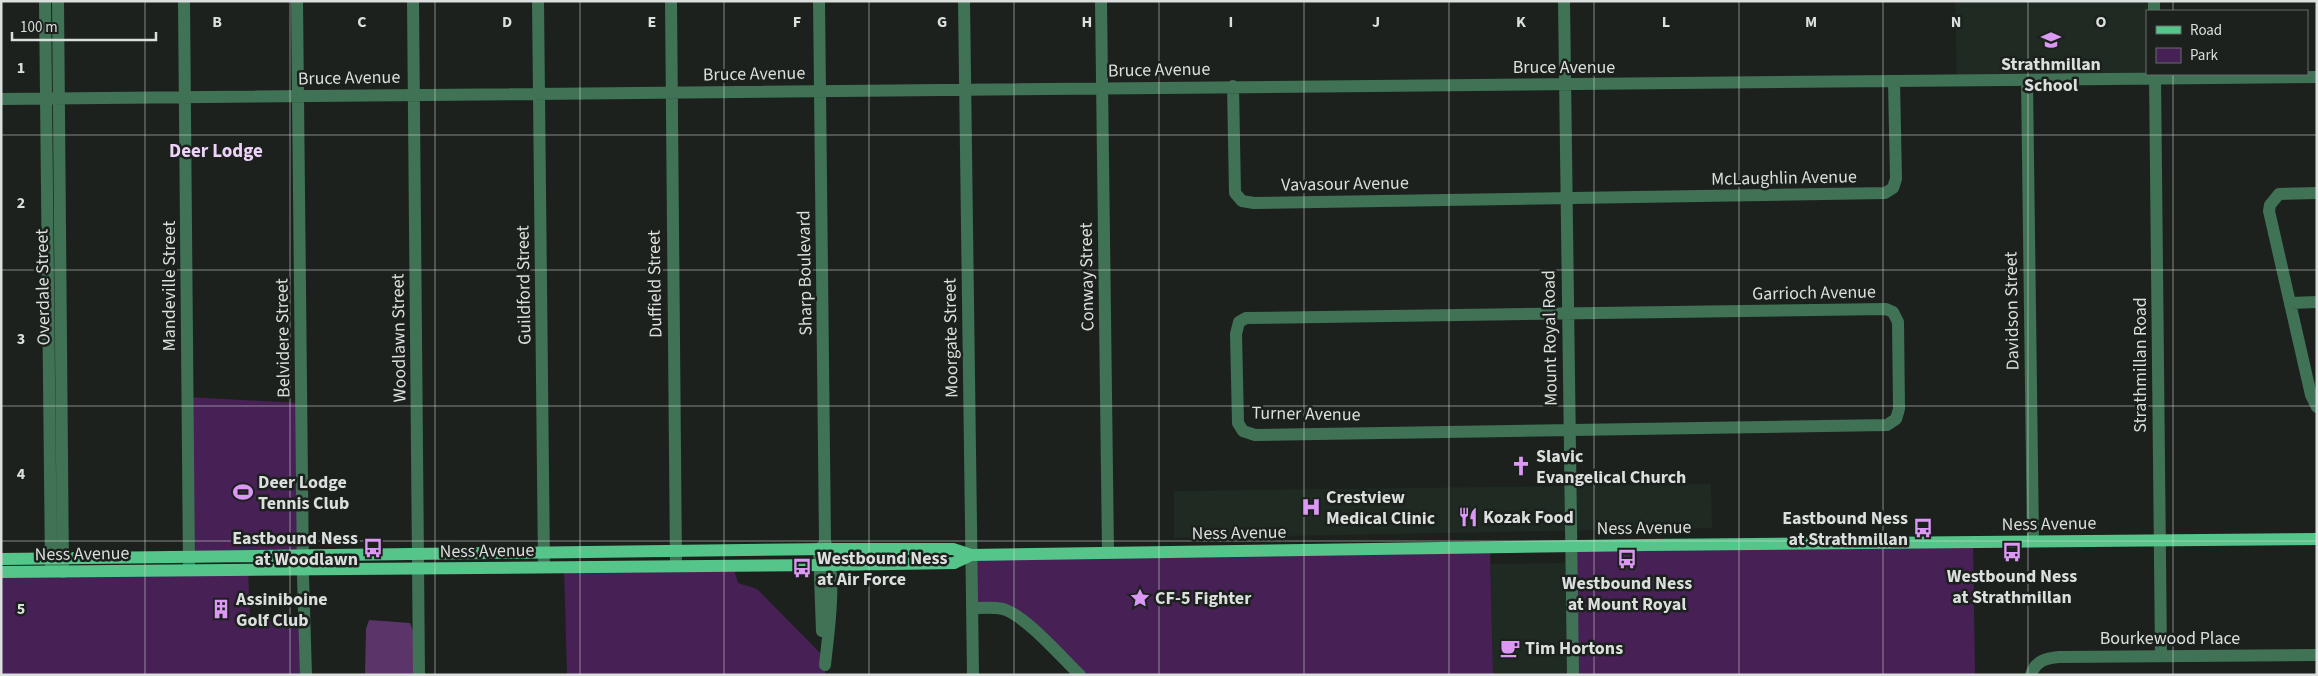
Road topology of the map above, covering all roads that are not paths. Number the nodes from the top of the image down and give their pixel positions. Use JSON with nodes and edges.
{"nodes":[{"id":1,"x":45,"y":1,"type":"edge"},
{"id":2,"x":58,"y":1,"type":"edge"},
{"id":3,"x":184,"y":1,"type":"edge"},
{"id":4,"x":297,"y":1,"type":"edge"},
{"id":5,"x":413,"y":1,"type":"edge"},
{"id":6,"x":538,"y":1,"type":"edge"},
{"id":7,"x":671,"y":1,"type":"edge"},
{"id":8,"x":819,"y":1,"type":"edge"},
{"id":9,"x":964,"y":1,"type":"edge"},
{"id":10,"x":1101,"y":1,"type":"edge"},
{"id":11,"x":1564,"y":1,"type":"edge"},
{"id":12,"x":2155,"y":76,"type":"edge"},
{"id":13,"x":2317,"y":77,"type":"edge"},
{"id":14,"x":2027,"y":80,"type":"junction"},
{"id":15,"x":1894,"y":81,"type":"junction"},
{"id":16,"x":1566,"y":84,"type":"junction"},
{"id":17,"x":1233,"y":86,"type":"junction"},
{"id":18,"x":1102,"y":89,"type":"junction"},
{"id":19,"x":820,"y":90,"type":"junction"},
{"id":20,"x":965,"y":90,"type":"junction"},
{"id":21,"x":672,"y":93,"type":"junction"},
{"id":22,"x":539,"y":94,"type":"junction"},
{"id":23,"x":414,"y":95,"type":"junction"},
{"id":24,"x":298,"y":96,"type":"junction"},
{"id":25,"x":185,"y":97,"type":"junction"},
{"id":26,"x":1,"y":99,"type":"edge"},
{"id":27,"x":46,"y":99,"type":"junction"},
{"id":28,"x":59,"y":99,"type":"junction"},
{"id":29,"x":2317,"y":192,"type":"edge"},
{"id":30,"x":1566,"y":198,"type":"junction"},
{"id":31,"x":2317,"y":302,"type":"edge"},
{"id":32,"x":2291,"y":303,"type":"junction"},
{"id":33,"x":1568,"y":314,"type":"junction"},
{"id":34,"x":2317,"y":407,"type":"edge"},
{"id":35,"x":1569,"y":430,"type":"junction"},
{"id":36,"x":2317,"y":539,"type":"edge"},
{"id":37,"x":2159,"y":540,"type":"junction"},
{"id":38,"x":2033,"y":541,"type":"junction"},
{"id":39,"x":824,"y":547,"type":"junction"},
{"id":40,"x":1570,"y":547,"type":"junction"},
{"id":41,"x":676,"y":551,"type":"junction"},
{"id":42,"x":544,"y":552,"type":"junction"},
{"id":43,"x":1108,"y":552,"type":"junction"},
{"id":44,"x":418,"y":553,"type":"junction"},
{"id":45,"x":302,"y":554,"type":"junction"},
{"id":46,"x":972,"y":555,"type":"junction"},
{"id":47,"x":188,"y":556,"type":"junction"},
{"id":48,"x":1,"y":558,"type":"edge"},
{"id":49,"x":57,"y":558,"type":"junction"},
{"id":50,"x":676,"y":566,"type":"junction"},
{"id":51,"x":825,"y":566,"type":"junction"},
{"id":52,"x":544,"y":568,"type":"junction"},
{"id":53,"x":418,"y":569,"type":"junction"},
{"id":54,"x":189,"y":570,"type":"junction"},
{"id":55,"x":303,"y":570,"type":"junction"},
{"id":56,"x":1,"y":572,"type":"edge"},
{"id":57,"x":57,"y":572,"type":"junction"},
{"id":58,"x":972,"y":608,"type":"junction"},
{"id":59,"x":2317,"y":655,"type":"edge"},
{"id":60,"x":2161,"y":656,"type":"junction"},
{"id":61,"x":825,"y":670,"type":"edge"},
{"id":62,"x":306,"y":675,"type":"edge"},
{"id":63,"x":419,"y":675,"type":"edge"},
{"id":64,"x":973,"y":675,"type":"edge"},
{"id":65,"x":1080,"y":675,"type":"edge"},
{"id":66,"x":1573,"y":675,"type":"edge"},
{"id":67,"x":2030,"y":675,"type":"edge"}],
"edges":[{"from":1,"to":27,"type":"street","name":"Overdale Street"},
{"from":2,"to":28,"type":"street","name":"Overdale Street"},
{"from":3,"to":25,"type":"street","name":"Mandeville Street"},
{"from":4,"to":24,"type":"street","name":"Belvidere Street"},
{"from":5,"to":23,"type":"street","name":"Woodlawn Street"},
{"from":6,"to":22,"type":"street","name":"Guildford Street"},
{"from":7,"to":21,"type":"street","name":"Duffield Street"},
{"from":8,"to":19,"type":"street","name":"Sharp Boulevard"},
{"from":9,"to":20,"type":"street","name":"Moorgate Street"},
{"from":10,"to":18,"type":"street","name":"Conway Street"},
{"from":11,"to":16,"type":"street","name":"Mount Royal Road"},
{"from":12,"to":13,"type":"street","name":"Bruce Avenue"},
{"from":12,"to":14,"type":"street","name":"Bruce Avenue"},
{"from":12,"to":37,"type":"street","name":"Strathmillan Road"},
{"from":14,"to":15,"type":"street","name":"Bruce Avenue"},
{"from":14,"to":38,"type":"street","name":"Davidson Street"},
{"from":15,"to":16,"type":"street","name":"Bruce Avenue"},
{"from":15,"to":30,"type":"street","name":"McLaughlin Avenue"},
{"from":16,"to":17,"type":"street","name":"Bruce Avenue"},
{"from":16,"to":30,"type":"street","name":"Mount Royal Road"},
{"from":17,"to":18,"type":"street","name":"Bruce Avenue"},
{"from":17,"to":30,"type":"street","name":"Vavasour Avenue"},
{"from":18,"to":20,"type":"street","name":"Bruce Avenue"},
{"from":18,"to":43,"type":"street","name":"Conway Street"},
{"from":19,"to":20,"type":"street","name":"Bruce Avenue"},
{"from":19,"to":21,"type":"street","name":"Bruce Avenue"},
{"from":19,"to":39,"type":"street","name":"Sharp Boulevard"},
{"from":20,"to":46,"type":"street","name":"Moorgate Street"},
{"from":21,"to":22,"type":"street","name":"Bruce Avenue"},
{"from":21,"to":41,"type":"street","name":"Duffield Street"},
{"from":22,"to":23,"type":"street","name":"Bruce Avenue"},
{"from":22,"to":42,"type":"street","name":"Guildford Street"},
{"from":23,"to":24,"type":"street","name":"Bruce Avenue"},
{"from":23,"to":44,"type":"street","name":"Woodlawn Street"},
{"from":24,"to":25,"type":"street","name":"Bruce Avenue"},
{"from":24,"to":45,"type":"street","name":"Belvidere Street"},
{"from":25,"to":28,"type":"street","name":"Bruce Avenue"},
{"from":25,"to":47,"type":"street","name":"Mandeville Street"},
{"from":26,"to":27,"type":"street","name":"Bruce Avenue"},
{"from":27,"to":28,"type":"street","name":"Bruce Avenue"},
{"from":27,"to":49,"type":"street","name":"Overdale Street"},
{"from":28,"to":49,"type":"street","name":"Overdale Street"},
{"from":29,"to":32,"type":"street"},
{"from":30,"to":33,"type":"street","name":"Mount Royal Road"},
{"from":31,"to":32,"type":"street"},
{"from":32,"to":34,"type":"street"},
{"from":33,"to":35,"type":"street","name":"Mount Royal Road"},
{"from":33,"to":35,"type":"street","name":"Garrioch Avenue"},
{"from":33,"to":35,"type":"street","name":"Turner Avenue"},
{"from":35,"to":40,"type":"street","name":"Mount Royal Road"},
{"from":36,"to":37,"type":"main road","name":"Ness Avenue"},
{"from":37,"to":38,"type":"main road","name":"Ness Avenue"},
{"from":37,"to":60,"type":"street","name":"Strathmillan Road"},
{"from":38,"to":40,"type":"main road","name":"Ness Avenue"},
{"from":39,"to":41,"type":"main road","name":"Ness Avenue"},
{"from":39,"to":46,"type":"main road","name":"Ness Avenue"},
{"from":39,"to":51,"type":"street","name":"Sharp Boulevard"},
{"from":40,"to":43,"type":"main road","name":"Ness Avenue"},
{"from":40,"to":66,"type":"street","name":"Mount Royal Road"},
{"from":41,"to":42,"type":"main road","name":"Ness Avenue"},
{"from":41,"to":50,"type":"street","name":"Duffield Street"},
{"from":42,"to":44,"type":"main road","name":"Ness Avenue"},
{"from":42,"to":52,"type":"street","name":"Guildford Street"},
{"from":43,"to":46,"type":"main road","name":"Ness Avenue"},
{"from":44,"to":45,"type":"main road","name":"Ness Avenue"},
{"from":44,"to":53,"type":"street","name":"Woodlawn Street"},
{"from":45,"to":47,"type":"main road","name":"Ness Avenue"},
{"from":45,"to":55,"type":"street","name":"Belvidere Street"},
{"from":46,"to":51,"type":"main road","name":"Ness Avenue"},
{"from":46,"to":58,"type":"street","name":"Moorgate Street"},
{"from":47,"to":49,"type":"main road","name":"Ness Avenue"},
{"from":47,"to":54,"type":"street","name":"Mandeville Street"},
{"from":48,"to":49,"type":"main road","name":"Ness Avenue"},
{"from":49,"to":57,"type":"street","name":"Overdale Street"},
{"from":50,"to":51,"type":"main road","name":"Ness Avenue"},
{"from":50,"to":52,"type":"main road","name":"Ness Avenue"},
{"from":51,"to":61,"type":"street","name":"Sharp Boulevard"},
{"from":52,"to":53,"type":"main road","name":"Ness Avenue"},
{"from":53,"to":55,"type":"main road","name":"Ness Avenue"},
{"from":53,"to":63,"type":"street","name":"Woodlawn Street"},
{"from":54,"to":55,"type":"main road","name":"Ness Avenue"},
{"from":54,"to":57,"type":"main road","name":"Ness Avenue"},
{"from":55,"to":62,"type":"street","name":"Belvidere Street"},
{"from":56,"to":57,"type":"main road","name":"Ness Avenue"},
{"from":58,"to":64,"type":"street","name":"Moorgate Street"},
{"from":58,"to":65,"type":"street"},
{"from":59,"to":60,"type":"street","name":"Bourkewood Place"},
{"from":60,"to":67,"type":"street","name":"Bourkewood Place"}]}
